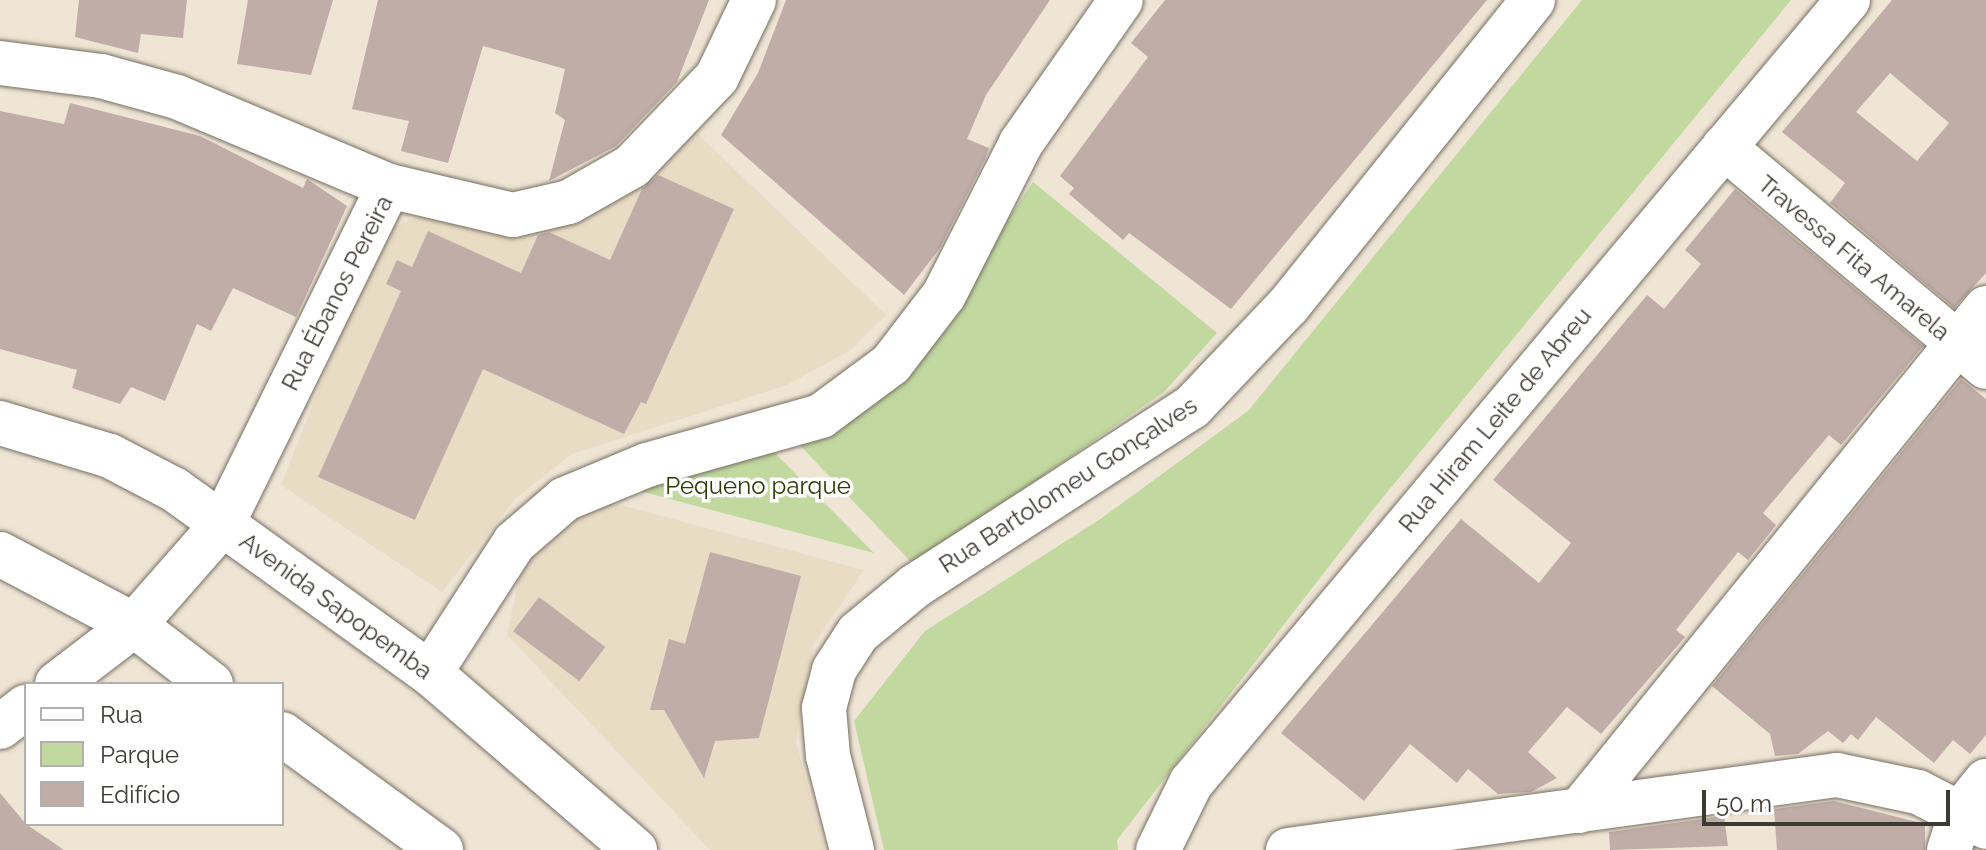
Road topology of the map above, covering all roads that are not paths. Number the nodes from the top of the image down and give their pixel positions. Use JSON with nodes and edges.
{"nodes":[{"id":1,"x":754,"y":0,"type":"edge"},
{"id":2,"x":1121,"y":0,"type":"edge"},
{"id":3,"x":1533,"y":0,"type":"edge"},
{"id":4,"x":1848,"y":0,"type":"edge"},
{"id":5,"x":0,"y":63,"type":"edge"},
{"id":6,"x":1724,"y":147,"type":"junction"},
{"id":7,"x":389,"y":186,"type":"junction"},
{"id":8,"x":1986,"y":308,"type":"edge"},
{"id":9,"x":1971,"y":356,"type":"edge"},
{"id":10,"x":0,"y":423,"type":"edge"},
{"id":11,"x":222,"y":525,"type":"junction"},
{"id":12,"x":0,"y":554,"type":"edge"},
{"id":13,"x":134,"y":625,"type":"junction"},
{"id":14,"x":430,"y":673,"type":"junction"},
{"id":15,"x":60,"y":682,"type":"edge"},
{"id":16,"x":208,"y":682,"type":"edge"},
{"id":17,"x":24,"y":709,"type":"edge"},
{"id":18,"x":0,"y":727,"type":"edge"},
{"id":19,"x":284,"y":735,"type":"edge"},
{"id":20,"x":1579,"y":811,"type":"junction"},
{"id":21,"x":1971,"y":818,"type":"edge"},
{"id":22,"x":441,"y":850,"type":"edge"},
{"id":23,"x":635,"y":850,"type":"edge"},
{"id":24,"x":852,"y":850,"type":"edge"},
{"id":25,"x":1158,"y":850,"type":"edge"},
{"id":26,"x":1288,"y":850,"type":"edge"}],
"edges":[{"from":1,"to":7,"type":"street","name":"Rua Ébanos Pereira"},
{"from":2,"to":14,"type":"street"},
{"from":3,"to":24,"type":"street","name":"Rua Bartolomeu Gonçalves"},
{"from":4,"to":6,"type":"street","name":"Rua Hiram Leite de Abreu"},
{"from":5,"to":7,"type":"street"},
{"from":6,"to":9,"type":"street","name":"Travessa Fita Amarela"},
{"from":6,"to":25,"type":"street","name":"Rua Hiram Leite de Abreu"},
{"from":7,"to":11,"type":"street","name":"Rua Ébanos Pereira"},
{"from":8,"to":9,"type":"street"},
{"from":9,"to":20,"type":"street"},
{"from":10,"to":11,"type":"street","name":"Avenida Sapopemba"},
{"from":11,"to":13,"type":"street","name":"Rua Ébanos Pereira"},
{"from":11,"to":14,"type":"street","name":"Avenida Sapopemba"},
{"from":12,"to":13,"type":"street"},
{"from":13,"to":15,"type":"street","name":"Rua Ébanos Pereira"},
{"from":13,"to":16,"type":"street"},
{"from":14,"to":23,"type":"street","name":"Avenida Sapopemba"},
{"from":17,"to":18,"type":"street"},
{"from":19,"to":22,"type":"street"},
{"from":20,"to":21,"type":"street"},
{"from":20,"to":26,"type":"street"}]}
